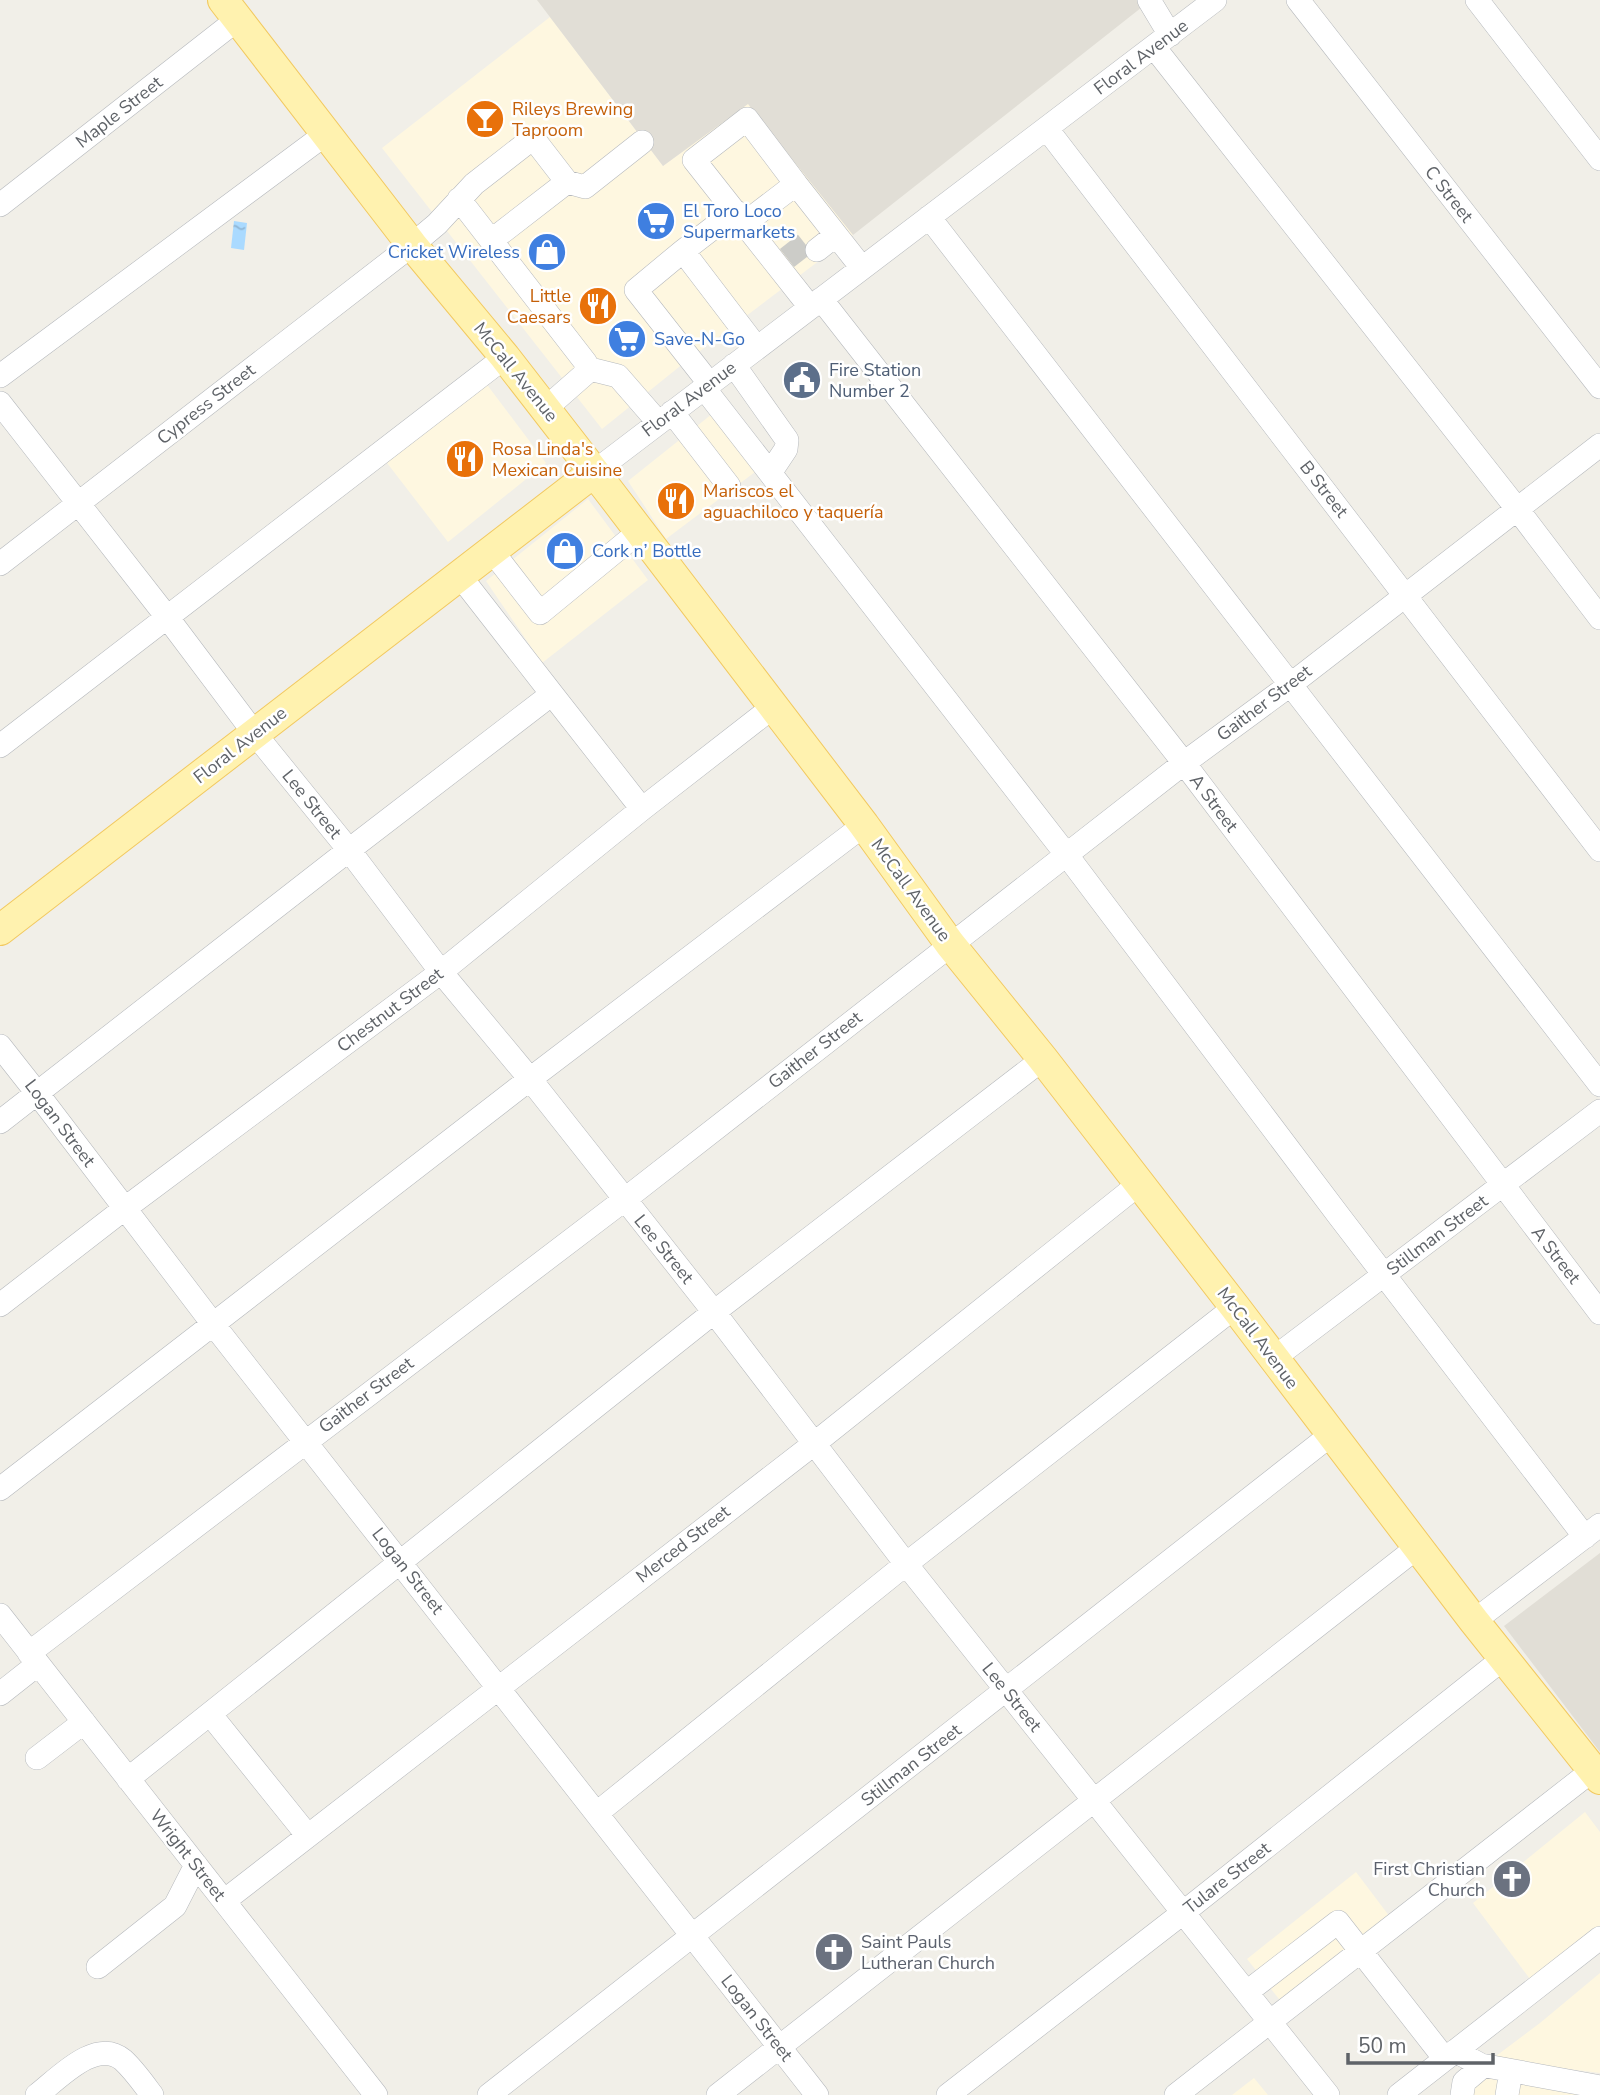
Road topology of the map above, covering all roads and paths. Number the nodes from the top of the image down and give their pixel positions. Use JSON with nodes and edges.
{"nodes":[{"id":1,"x":1149,"y":0,"type":"edge"},
{"id":2,"x":1215,"y":0,"type":"edge"},
{"id":3,"x":1298,"y":0,"type":"edge"},
{"id":4,"x":1477,"y":0,"type":"edge"},
{"id":5,"x":231,"y":10,"type":"edge"},
{"id":6,"x":1162,"y":41,"type":"junction"},
{"id":7,"x":1046,"y":129,"type":"junction"},
{"id":8,"x":327,"y":133,"type":"junction"},
{"id":9,"x":642,"y":142,"type":"dead end"},
{"id":10,"x":1600,"y":159,"type":"edge"},
{"id":11,"x":567,"y":182,"type":"junction"},
{"id":12,"x":796,"y":184,"type":"junction"},
{"id":13,"x":0,"y":205,"type":"edge"},
{"id":14,"x":464,"y":205,"type":"junction"},
{"id":15,"x":740,"y":217,"type":"junction"},
{"id":16,"x":929,"y":217,"type":"junction"},
{"id":17,"x":832,"y":231,"type":"junction"},
{"id":18,"x":492,"y":240,"type":"junction"},
{"id":19,"x":412,"y":245,"type":"junction"},
{"id":20,"x":813,"y":245,"type":"tunnel mouth"},
{"id":21,"x":683,"y":251,"type":"junction"},
{"id":22,"x":862,"y":268,"type":"junction"},
{"id":23,"x":816,"y":303,"type":"junction"},
{"id":24,"x":757,"y":348,"type":"junction"},
{"id":25,"x":505,"y":357,"type":"junction"},
{"id":26,"x":734,"y":365,"type":"junction"},
{"id":27,"x":586,"y":368,"type":"junction"},
{"id":28,"x":0,"y":376,"type":"edge"},
{"id":29,"x":707,"y":386,"type":"junction"},
{"id":30,"x":1600,"y":387,"type":"edge"},
{"id":31,"x":0,"y":403,"type":"edge"},
{"id":32,"x":545,"y":409,"type":"junction"},
{"id":33,"x":665,"y":417,"type":"junction"},
{"id":34,"x":1600,"y":445,"type":"edge"},
{"id":35,"x":594,"y":472,"type":"junction"},
{"id":36,"x":770,"y":473,"type":"junction"},
{"id":37,"x":729,"y":486,"type":"dead end"},
{"id":38,"x":79,"y":503,"type":"junction"},
{"id":39,"x":1518,"y":510,"type":"junction"},
{"id":40,"x":640,"y":531,"type":"junction"},
{"id":41,"x":492,"y":551,"type":"junction"},
{"id":42,"x":0,"y":564,"type":"edge"},
{"id":43,"x":460,"y":576,"type":"junction"},
{"id":44,"x":1406,"y":594,"type":"junction"},
{"id":45,"x":167,"y":617,"type":"junction"},
{"id":46,"x":1600,"y":618,"type":"edge"},
{"id":47,"x":1290,"y":685,"type":"junction"},
{"id":48,"x":552,"y":694,"type":"junction"},
{"id":49,"x":773,"y":707,"type":"junction"},
{"id":50,"x":255,"y":734,"type":"junction"},
{"id":51,"x":0,"y":746,"type":"edge"},
{"id":52,"x":1184,"y":762,"type":"junction"},
{"id":53,"x":642,"y":809,"type":"junction"},
{"id":54,"x":864,"y":825,"type":"junction"},
{"id":55,"x":349,"y":850,"type":"junction"},
{"id":56,"x":1600,"y":850,"type":"edge"},
{"id":57,"x":1066,"y":854,"type":"junction"},
{"id":58,"x":0,"y":930,"type":"edge"},
{"id":59,"x":950,"y":944,"type":"junction"},
{"id":60,"x":441,"y":972,"type":"junction"},
{"id":61,"x":0,"y":1046,"type":"edge"},
{"id":62,"x":1043,"y":1059,"type":"junction"},
{"id":63,"x":530,"y":1079,"type":"junction"},
{"id":64,"x":1600,"y":1085,"type":"edge"},
{"id":65,"x":37,"y":1093,"type":"junction"},
{"id":66,"x":1600,"y":1111,"type":"edge"},
{"id":67,"x":0,"y":1122,"type":"edge"},
{"id":68,"x":1139,"y":1184,"type":"junction"},
{"id":69,"x":1503,"y":1186,"type":"junction"},
{"id":70,"x":624,"y":1200,"type":"junction"},
{"id":71,"x":124,"y":1209,"type":"junction"},
{"id":72,"x":1385,"y":1274,"type":"junction"},
{"id":73,"x":0,"y":1305,"type":"edge"},
{"id":74,"x":1235,"y":1307,"type":"junction"},
{"id":75,"x":714,"y":1312,"type":"junction"},
{"id":76,"x":1600,"y":1313,"type":"edge"},
{"id":77,"x":213,"y":1324,"type":"junction"},
{"id":78,"x":1274,"y":1359,"type":"junction"},
{"id":79,"x":1332,"y":1434,"type":"junction"},
{"id":80,"x":306,"y":1441,"type":"junction"},
{"id":81,"x":815,"y":1443,"type":"junction"},
{"id":82,"x":0,"y":1489,"type":"edge"},
{"id":83,"x":1593,"y":1531,"type":"edge"},
{"id":84,"x":1419,"y":1546,"type":"junction"},
{"id":85,"x":401,"y":1562,"type":"junction"},
{"id":86,"x":906,"y":1564,"type":"junction"},
{"id":87,"x":0,"y":1615,"type":"edge"},
{"id":88,"x":1474,"y":1621,"type":"junction"},
{"id":89,"x":1504,"y":1658,"type":"junction"},
{"id":90,"x":34,"y":1659,"type":"junction"},
{"id":91,"x":499,"y":1687,"type":"junction"},
{"id":92,"x":1006,"y":1690,"type":"junction"},
{"id":93,"x":0,"y":1693,"type":"edge"},
{"id":94,"x":210,"y":1714,"type":"junction"},
{"id":95,"x":83,"y":1722,"type":"junction"},
{"id":96,"x":37,"y":1758,"type":"dead end"},
{"id":97,"x":1596,"y":1774,"type":"edge"},
{"id":98,"x":128,"y":1779,"type":"junction"},
{"id":99,"x":1095,"y":1800,"type":"junction"},
{"id":100,"x":597,"y":1813,"type":"junction"},
{"id":101,"x":308,"y":1836,"type":"junction"},
{"id":102,"x":196,"y":1865,"type":"junction"},
{"id":103,"x":224,"y":1901,"type":"junction"},
{"id":104,"x":1184,"y":1912,"type":"junction"},
{"id":105,"x":692,"y":1936,"type":"junction"},
{"id":106,"x":1600,"y":1938,"type":"edge"},
{"id":107,"x":1361,"y":1951,"type":"junction"},
{"id":108,"x":99,"y":1967,"type":"dead end"},
{"id":109,"x":1247,"y":1992,"type":"junction"},
{"id":110,"x":1270,"y":2022,"type":"junction"},
{"id":111,"x":779,"y":2047,"type":"junction"},
{"id":112,"x":1450,"y":2055,"type":"junction"},
{"id":113,"x":1483,"y":2066,"type":"junction"},
{"id":114,"x":1511,"y":2071,"type":"junction"},
{"id":115,"x":1600,"y":2087,"type":"edge"},
{"id":116,"x":37,"y":2095,"type":"edge"},
{"id":117,"x":152,"y":2095,"type":"edge"},
{"id":118,"x":376,"y":2095,"type":"edge"},
{"id":119,"x":489,"y":2095,"type":"edge"},
{"id":120,"x":718,"y":2095,"type":"edge"},
{"id":121,"x":817,"y":2095,"type":"edge"},
{"id":122,"x":948,"y":2095,"type":"edge"},
{"id":123,"x":1177,"y":2095,"type":"edge"},
{"id":124,"x":1328,"y":2095,"type":"edge"},
{"id":125,"x":1399,"y":2095,"type":"edge"},
{"id":126,"x":1462,"y":2095,"type":"edge"},
{"id":127,"x":1507,"y":2095,"type":"edge"}],
"edges":[{"from":1,"to":6,"type":"street"},
{"from":2,"to":6,"type":"street","name":"Floral Avenue"},
{"from":3,"to":30,"type":"street","name":"C Street"},
{"from":4,"to":10,"type":"street"},
{"from":5,"to":8,"type":"main road","name":"McCall Avenue"},
{"from":5,"to":13,"type":"street","name":"Maple Street"},
{"from":6,"to":7,"type":"street","name":"Floral Avenue"},
{"from":6,"to":39,"type":"street"},
{"from":7,"to":16,"type":"street","name":"Floral Avenue"},
{"from":7,"to":44,"type":"street","name":"B Street"},
{"from":8,"to":19,"type":"main road","name":"McCall Avenue"},
{"from":8,"to":28,"type":"street"},
{"from":9,"to":11,"type":"street"},
{"from":11,"to":14,"type":"street","name":"Cypress Street"},
{"from":11,"to":18,"type":"street"},
{"from":12,"to":15,"type":"street"},
{"from":12,"to":15,"type":"street","name":"A Street"},
{"from":12,"to":17,"type":"street"},
{"from":14,"to":18,"type":"street"},
{"from":14,"to":19,"type":"street","name":"Cypress Street"},
{"from":15,"to":21,"type":"street"},
{"from":15,"to":23,"type":"street","name":"A Street"},
{"from":16,"to":22,"type":"street","name":"Floral Avenue"},
{"from":16,"to":47,"type":"street"},
{"from":17,"to":20,"type":"street"},
{"from":17,"to":22,"type":"street"},
{"from":18,"to":27,"type":"street"},
{"from":19,"to":25,"type":"main road","name":"McCall Avenue"},
{"from":19,"to":38,"type":"street","name":"Cypress Street"},
{"from":21,"to":24,"type":"street"},
{"from":21,"to":29,"type":"street"},
{"from":22,"to":23,"type":"street","name":"Floral Avenue"},
{"from":23,"to":24,"type":"street","name":"Floral Avenue"},
{"from":23,"to":52,"type":"street","name":"A Street"},
{"from":24,"to":26,"type":"street","name":"Floral Avenue"},
{"from":25,"to":32,"type":"main road","name":"McCall Avenue"},
{"from":25,"to":45,"type":"street"},
{"from":26,"to":29,"type":"street","name":"Floral Avenue"},
{"from":26,"to":36,"type":"street"},
{"from":27,"to":32,"type":"street"},
{"from":27,"to":33,"type":"street"},
{"from":29,"to":33,"type":"street","name":"Floral Avenue"},
{"from":29,"to":36,"type":"street"},
{"from":31,"to":38,"type":"street","name":"Lee Street"},
{"from":32,"to":35,"type":"main road","name":"McCall Avenue"},
{"from":33,"to":35,"type":"street","name":"Floral Avenue"},
{"from":33,"to":37,"type":"street"},
{"from":34,"to":39,"type":"street","name":"Gaither Street"},
{"from":35,"to":40,"type":"main road","name":"McCall Avenue"},
{"from":35,"to":41,"type":"main road","name":"Floral Avenue"},
{"from":36,"to":57,"type":"street"},
{"from":38,"to":42,"type":"street","name":"Cypress Street"},
{"from":38,"to":45,"type":"street","name":"Lee Street"},
{"from":39,"to":44,"type":"street","name":"Gaither Street"},
{"from":39,"to":46,"type":"street"},
{"from":40,"to":41,"type":"street"},
{"from":40,"to":49,"type":"main road","name":"McCall Avenue"},
{"from":41,"to":43,"type":"main road","name":"Floral Avenue"},
{"from":43,"to":48,"type":"street"},
{"from":43,"to":50,"type":"main road","name":"Floral Avenue"},
{"from":44,"to":47,"type":"street","name":"Gaither Street"},
{"from":44,"to":56,"type":"street","name":"B Street"},
{"from":45,"to":50,"type":"street","name":"Lee Street"},
{"from":45,"to":51,"type":"street"},
{"from":47,"to":52,"type":"street","name":"Gaither Street"},
{"from":47,"to":64,"type":"street"},
{"from":48,"to":53,"type":"street"},
{"from":48,"to":55,"type":"street"},
{"from":49,"to":53,"type":"street","name":"Chestnut Street"},
{"from":49,"to":54,"type":"main road","name":"McCall Avenue"},
{"from":50,"to":55,"type":"street","name":"Lee Street"},
{"from":50,"to":58,"type":"main road","name":"Floral Avenue"},
{"from":52,"to":57,"type":"street","name":"Gaither Street"},
{"from":52,"to":69,"type":"street","name":"A Street"},
{"from":53,"to":60,"type":"street","name":"Chestnut Street"},
{"from":54,"to":59,"type":"main road","name":"McCall Avenue"},
{"from":54,"to":63,"type":"street"},
{"from":55,"to":60,"type":"street","name":"Lee Street"},
{"from":55,"to":65,"type":"street"},
{"from":57,"to":59,"type":"street","name":"Gaither Street"},
{"from":57,"to":72,"type":"street"},
{"from":59,"to":62,"type":"main road","name":"McCall Avenue"},
{"from":59,"to":70,"type":"street","name":"Gaither Street"},
{"from":60,"to":63,"type":"street","name":"Lee Street"},
{"from":60,"to":71,"type":"street","name":"Chestnut Street"},
{"from":61,"to":65,"type":"street","name":"Logan Street"},
{"from":62,"to":68,"type":"main road","name":"McCall Avenue"},
{"from":62,"to":75,"type":"street"},
{"from":63,"to":70,"type":"street","name":"Lee Street"},
{"from":63,"to":77,"type":"street"},
{"from":65,"to":67,"type":"street"},
{"from":65,"to":71,"type":"street","name":"Logan Street"},
{"from":66,"to":69,"type":"street","name":"Stillman Street"},
{"from":68,"to":74,"type":"main road","name":"McCall Avenue"},
{"from":68,"to":81,"type":"street","name":"Merced Street"},
{"from":69,"to":72,"type":"street","name":"Stillman Street"},
{"from":69,"to":76,"type":"street","name":"A Street"},
{"from":70,"to":75,"type":"street","name":"Lee Street"},
{"from":70,"to":80,"type":"street","name":"Gaither Street"},
{"from":71,"to":73,"type":"street","name":"Chestnut Street"},
{"from":71,"to":77,"type":"street","name":"Logan Street"},
{"from":72,"to":78,"type":"street","name":"Stillman Street"},
{"from":72,"to":83,"type":"street"},
{"from":74,"to":78,"type":"main road","name":"McCall Avenue"},
{"from":74,"to":86,"type":"street"},
{"from":75,"to":81,"type":"street","name":"Lee Street"},
{"from":75,"to":85,"type":"street"},
{"from":77,"to":80,"type":"street","name":"Logan Street"},
{"from":77,"to":82,"type":"street"},
{"from":78,"to":79,"type":"main road","name":"McCall Avenue"},
{"from":79,"to":84,"type":"main road","name":"McCall Avenue"},
{"from":79,"to":92,"type":"street","name":"Stillman Street"},
{"from":80,"to":85,"type":"street","name":"Logan Street"},
{"from":80,"to":90,"type":"street","name":"Gaither Street"},
{"from":81,"to":86,"type":"street","name":"Lee Street"},
{"from":81,"to":91,"type":"street","name":"Merced Street"},
{"from":83,"to":88,"type":"street"},
{"from":84,"to":88,"type":"main road","name":"McCall Avenue"},
{"from":84,"to":99,"type":"street"},
{"from":85,"to":91,"type":"street","name":"Logan Street"},
{"from":85,"to":94,"type":"street"},
{"from":86,"to":92,"type":"street","name":"Lee Street"},
{"from":86,"to":100,"type":"street"},
{"from":87,"to":90,"type":"street","name":"Wright Street"},
{"from":88,"to":89,"type":"main road","name":"McCall Avenue"},
{"from":89,"to":97,"type":"main road","name":"McCall Avenue"},
{"from":89,"to":104,"type":"street","name":"Tulare Street"},
{"from":90,"to":93,"type":"street","name":"Gaither Street"},
{"from":90,"to":95,"type":"street","name":"Wright Street"},
{"from":91,"to":100,"type":"street","name":"Logan Street"},
{"from":91,"to":101,"type":"street","name":"Merced Street"},
{"from":92,"to":99,"type":"street","name":"Lee Street"},
{"from":92,"to":105,"type":"street","name":"Stillman Street"},
{"from":94,"to":98,"type":"street"},
{"from":94,"to":101,"type":"street"},
{"from":95,"to":96,"type":"street"},
{"from":95,"to":98,"type":"street","name":"Wright Street"},
{"from":97,"to":107,"type":"street"},
{"from":98,"to":102,"type":"street","name":"Wright Street"},
{"from":99,"to":104,"type":"street","name":"Lee Street"},
{"from":99,"to":111,"type":"street"},
{"from":100,"to":105,"type":"street","name":"Logan Street"},
{"from":101,"to":103,"type":"street","name":"Merced Street"},
{"from":102,"to":103,"type":"street","name":"Wright Street"},
{"from":102,"to":108,"type":"street"},
{"from":103,"to":118,"type":"street","name":"Wright Street"},
{"from":104,"to":109,"type":"street","name":"Lee Street"},
{"from":104,"to":122,"type":"street","name":"Tulare Street"},
{"from":105,"to":111,"type":"street","name":"Logan Street"},
{"from":105,"to":119,"type":"street","name":"Stillman Street"},
{"from":106,"to":112,"type":"street"},
{"from":107,"to":109,"type":"street"},
{"from":107,"to":110,"type":"street"},
{"from":107,"to":112,"type":"street"},
{"from":109,"to":110,"type":"street","name":"Lee Street"},
{"from":110,"to":123,"type":"street"},
{"from":110,"to":124,"type":"street","name":"Lee Street"},
{"from":111,"to":120,"type":"street"},
{"from":111,"to":121,"type":"street","name":"Logan Street"},
{"from":112,"to":113,"type":"street"},
{"from":112,"to":125,"type":"street"},
{"from":113,"to":114,"type":"street"},
{"from":113,"to":126,"type":"street"},
{"from":114,"to":115,"type":"street"},
{"from":114,"to":127,"type":"street"},
{"from":116,"to":117,"type":"street"}]}
